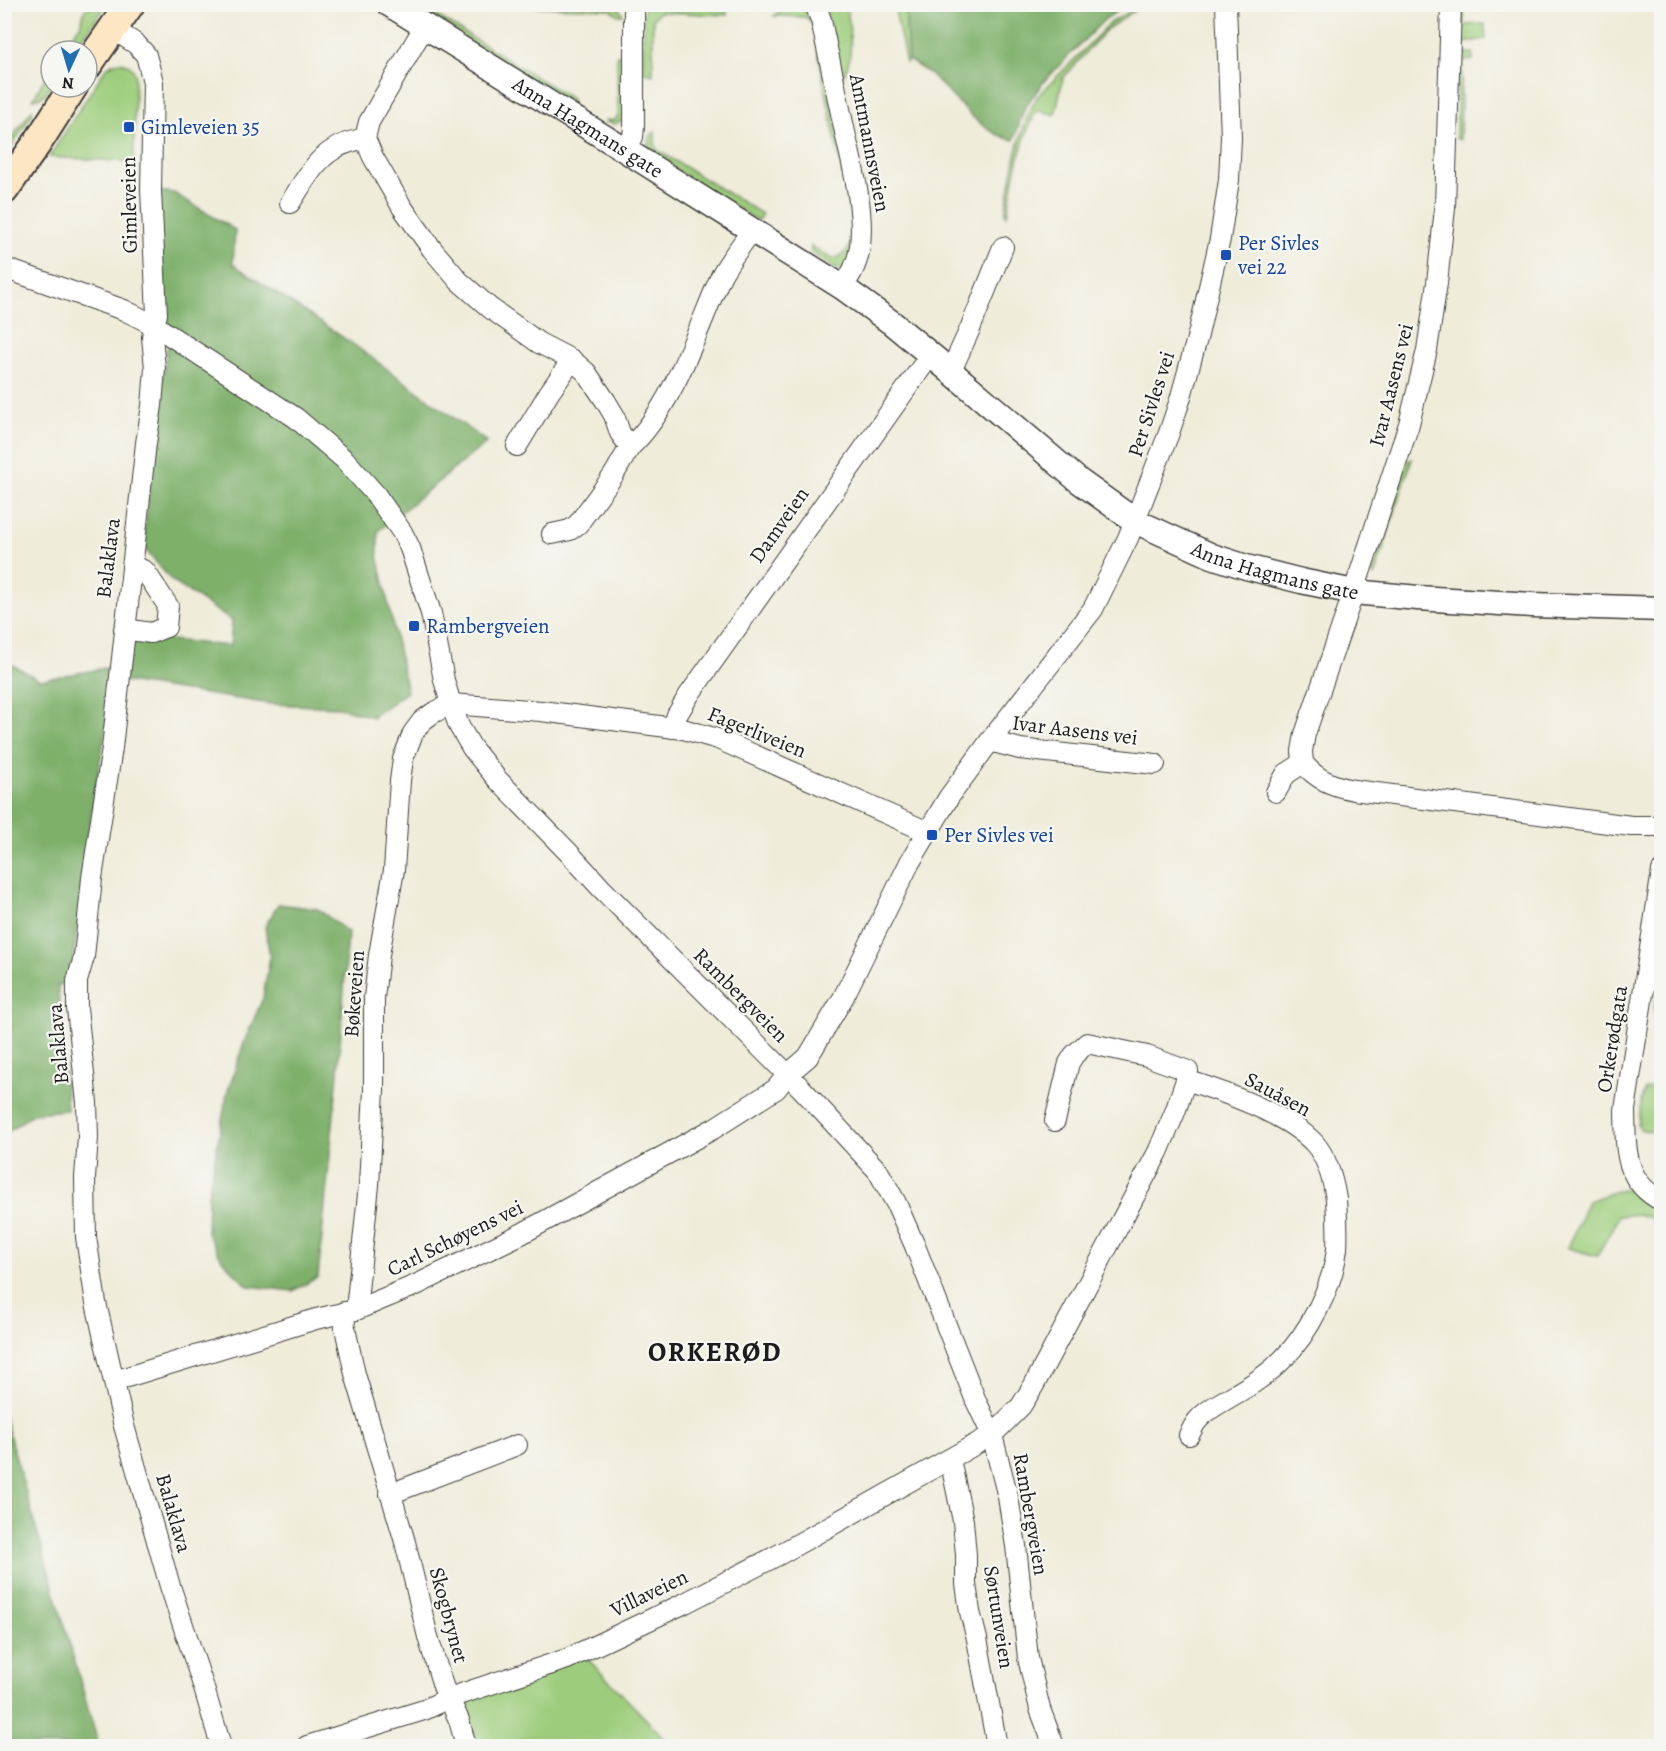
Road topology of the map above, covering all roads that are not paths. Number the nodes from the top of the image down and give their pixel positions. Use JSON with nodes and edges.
{"nodes":[{"id":1,"x":130,"y":4,"type":"edge"},
{"id":2,"x":389,"y":4,"type":"edge"},
{"id":3,"x":634,"y":4,"type":"edge"},
{"id":4,"x":814,"y":4,"type":"edge"},
{"id":5,"x":1226,"y":4,"type":"edge"},
{"id":6,"x":1451,"y":4,"type":"edge"},
{"id":7,"x":424,"y":27,"type":"junction"},
{"id":8,"x":113,"y":29,"type":"junction"},
{"id":9,"x":99,"y":49,"type":"edge"},
{"id":10,"x":65,"y":99,"type":"edge"},
{"id":11,"x":364,"y":138,"type":"junction"},
{"id":12,"x":625,"y":150,"type":"junction"},
{"id":13,"x":4,"y":190,"type":"edge"},
{"id":14,"x":290,"y":203,"type":"dead end"},
{"id":15,"x":752,"y":230,"type":"junction"},
{"id":16,"x":1003,"y":247,"type":"dead end"},
{"id":17,"x":4,"y":268,"type":"edge"},
{"id":18,"x":842,"y":287,"type":"junction"},
{"id":19,"x":154,"y":325,"type":"junction"},
{"id":20,"x":931,"y":354,"type":"junction"},
{"id":21,"x":572,"y":360,"type":"junction"},
{"id":22,"x":949,"y":370,"type":"junction"},
{"id":23,"x":517,"y":446,"type":"dead end"},
{"id":24,"x":630,"y":447,"type":"junction"},
{"id":25,"x":1135,"y":521,"type":"junction"},
{"id":26,"x":552,"y":534,"type":"dead end"},
{"id":27,"x":132,"y":565,"type":"junction"},
{"id":28,"x":1354,"y":592,"type":"junction"},
{"id":29,"x":1662,"y":609,"type":"edge"},
{"id":30,"x":124,"y":629,"type":"junction"},
{"id":31,"x":451,"y":704,"type":"junction"},
{"id":32,"x":673,"y":728,"type":"junction"},
{"id":33,"x":990,"y":741,"type":"junction"},
{"id":34,"x":1303,"y":763,"type":"junction"},
{"id":35,"x":1155,"y":764,"type":"dead end"},
{"id":36,"x":1276,"y":792,"type":"dead end"},
{"id":37,"x":1662,"y":826,"type":"edge"},
{"id":38,"x":928,"y":832,"type":"junction"},
{"id":39,"x":1662,"y":871,"type":"edge"},
{"id":40,"x":787,"y":1075,"type":"junction"},
{"id":41,"x":1186,"y":1080,"type":"junction"},
{"id":42,"x":1055,"y":1121,"type":"dead end"},
{"id":43,"x":1662,"y":1201,"type":"edge"},
{"id":44,"x":350,"y":1311,"type":"junction"},
{"id":45,"x":114,"y":1381,"type":"junction"},
{"id":46,"x":1189,"y":1435,"type":"dead end"},
{"id":47,"x":992,"y":1436,"type":"junction"},
{"id":48,"x":517,"y":1445,"type":"dead end"},
{"id":49,"x":950,"y":1459,"type":"junction"},
{"id":50,"x":390,"y":1494,"type":"junction"},
{"id":51,"x":449,"y":1698,"type":"junction"},
{"id":52,"x":221,"y":1746,"type":"edge"},
{"id":53,"x":307,"y":1746,"type":"edge"},
{"id":54,"x":466,"y":1746,"type":"edge"},
{"id":55,"x":997,"y":1746,"type":"edge"},
{"id":56,"x":1053,"y":1746,"type":"edge"}],
"edges":[{"from":1,"to":8,"type":"main road"},
{"from":2,"to":7,"type":"street","name":"Anna Hagmans gate"},
{"from":3,"to":12,"type":"street"},
{"from":4,"to":18,"type":"street","name":"Amtmannsveien"},
{"from":5,"to":25,"type":"street","name":"Per Sivles vei"},
{"from":6,"to":28,"type":"street","name":"Ivar Aasens vei"},
{"from":7,"to":11,"type":"street"},
{"from":7,"to":12,"type":"street","name":"Anna Hagmans gate"},
{"from":8,"to":9,"type":"main road"},
{"from":8,"to":19,"type":"street","name":"Gimleveien"},
{"from":10,"to":13,"type":"main road"},
{"from":11,"to":14,"type":"street"},
{"from":11,"to":21,"type":"street"},
{"from":12,"to":15,"type":"street","name":"Anna Hagmans gate"},
{"from":15,"to":18,"type":"street","name":"Anna Hagmans gate"},
{"from":15,"to":24,"type":"street"},
{"from":16,"to":22,"type":"street"},
{"from":17,"to":19,"type":"street","name":"Rambergveien"},
{"from":18,"to":20,"type":"street","name":"Anna Hagmans gate"},
{"from":19,"to":27,"type":"street","name":"Balaklava"},
{"from":19,"to":31,"type":"street","name":"Rambergveien"},
{"from":20,"to":22,"type":"street","name":"Anna Hagmans gate"},
{"from":20,"to":32,"type":"street","name":"Damveien"},
{"from":21,"to":23,"type":"street"},
{"from":21,"to":24,"type":"street"},
{"from":22,"to":25,"type":"street","name":"Anna Hagmans gate"},
{"from":24,"to":26,"type":"street"},
{"from":25,"to":28,"type":"street","name":"Anna Hagmans gate"},
{"from":25,"to":33,"type":"street","name":"Per Sivles vei"},
{"from":27,"to":30,"type":"street","name":"Balaklava"},
{"from":27,"to":30,"type":"street"},
{"from":28,"to":29,"type":"street","name":"Anna Hagmans gate"},
{"from":28,"to":34,"type":"street","name":"Ivar Aasens vei"},
{"from":30,"to":45,"type":"street","name":"Balaklava"},
{"from":31,"to":32,"type":"street","name":"Fagerliveien"},
{"from":31,"to":40,"type":"street","name":"Rambergveien"},
{"from":31,"to":44,"type":"street","name":"Bøkeveien"},
{"from":32,"to":38,"type":"street","name":"Fagerliveien"},
{"from":33,"to":35,"type":"street","name":"Ivar Aasens vei"},
{"from":33,"to":38,"type":"street","name":"Per Sivles vei"},
{"from":34,"to":36,"type":"street"},
{"from":34,"to":37,"type":"street"},
{"from":38,"to":40,"type":"street","name":"Per Sivles vei"},
{"from":39,"to":43,"type":"street","name":"Orkerødgata"},
{"from":40,"to":44,"type":"street","name":"Carl Schøyens vei"},
{"from":40,"to":47,"type":"street","name":"Rambergveien"},
{"from":41,"to":42,"type":"street","name":"Sauåsen"},
{"from":41,"to":46,"type":"street","name":"Sauåsen"},
{"from":41,"to":47,"type":"street"},
{"from":44,"to":45,"type":"street","name":"Carl Schøyens vei"},
{"from":44,"to":50,"type":"street","name":"Skogbrynet"},
{"from":45,"to":52,"type":"street","name":"Balaklava"},
{"from":47,"to":49,"type":"street","name":"Villaveien"},
{"from":47,"to":56,"type":"street","name":"Rambergveien"},
{"from":48,"to":50,"type":"street"},
{"from":49,"to":51,"type":"street","name":"Villaveien"},
{"from":49,"to":55,"type":"street","name":"Sørtunveien"},
{"from":50,"to":51,"type":"street","name":"Skogbrynet"},
{"from":51,"to":53,"type":"street","name":"Villaveien"},
{"from":51,"to":54,"type":"street","name":"Skogbrynet"}]}
